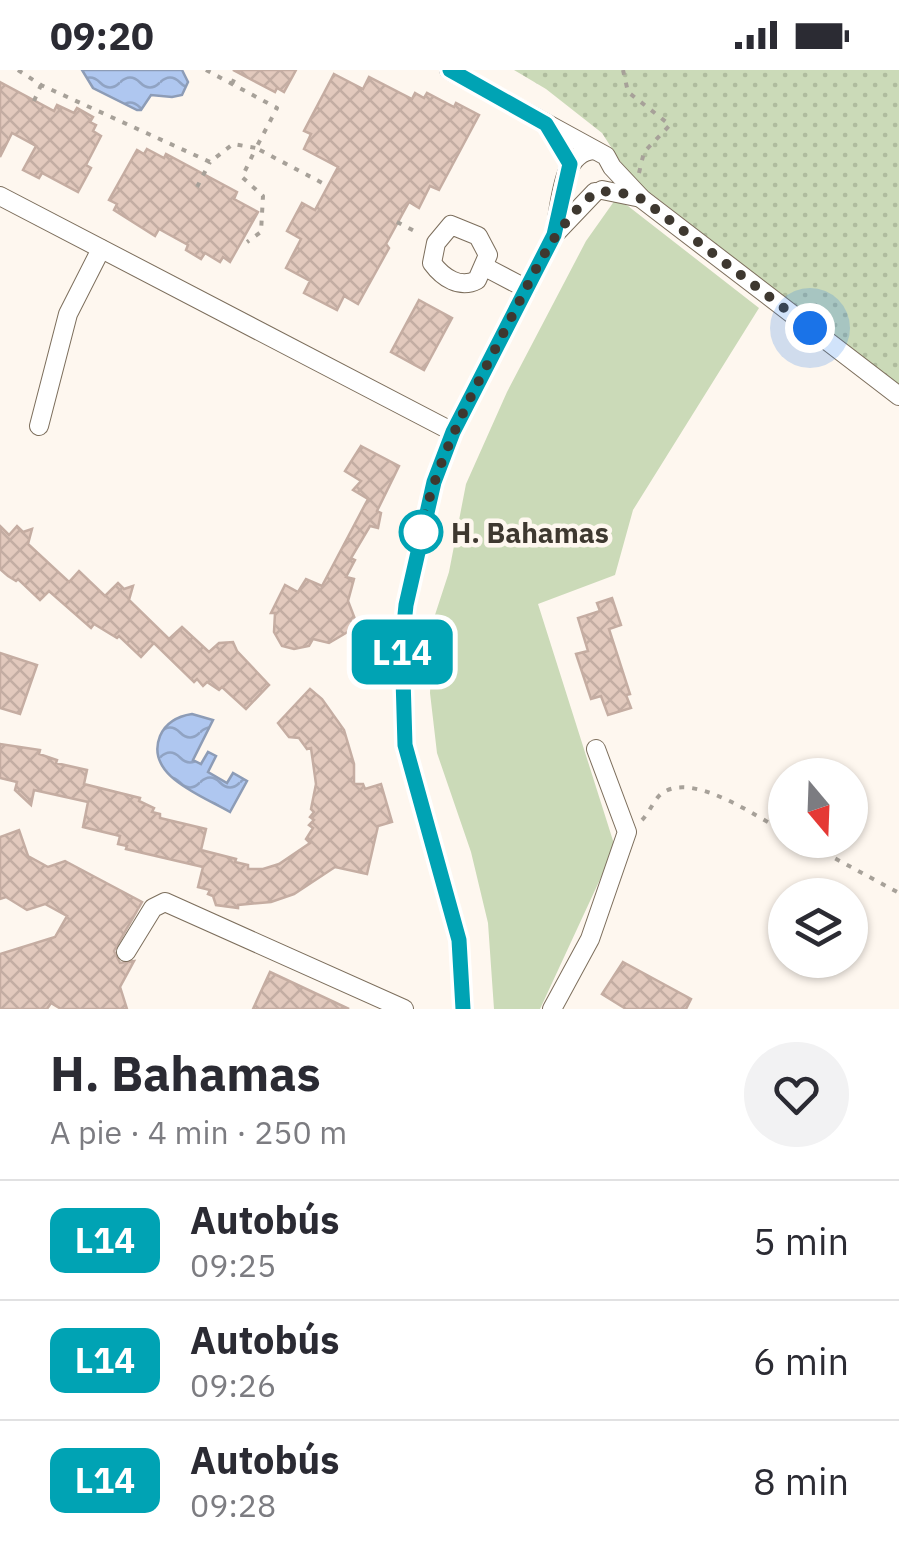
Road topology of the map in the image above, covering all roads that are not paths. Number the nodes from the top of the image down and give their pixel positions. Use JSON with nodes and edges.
{"nodes":[{"id":1,"x":450,"y":70,"type":"edge"},
{"id":2,"x":546,"y":124,"type":"junction"},
{"id":3,"x":594,"y":150,"type":"junction"},
{"id":4,"x":570,"y":166,"type":"junction"},
{"id":5,"x":612,"y":167,"type":"junction"},
{"id":6,"x":599,"y":191,"type":"junction"},
{"id":7,"x":638,"y":194,"type":"junction"},
{"id":8,"x":0,"y":196,"type":"edge"},
{"id":9,"x":554,"y":235,"type":"junction"},
{"id":10,"x":102,"y":249,"type":"junction"},
{"id":11,"x":486,"y":267,"type":"dead end"},
{"id":12,"x":526,"y":288,"type":"junction"},
{"id":13,"x":899,"y":396,"type":"edge"},
{"id":14,"x":40,"y":426,"type":"dead end"},
{"id":15,"x":453,"y":432,"type":"junction"},
{"id":16,"x":596,"y":749,"type":"dead end"},
{"id":17,"x":126,"y":952,"type":"dead end"},
{"id":18,"x":404,"y":1009,"type":"edge"},
{"id":19,"x":463,"y":1009,"type":"edge"},
{"id":20,"x":552,"y":1009,"type":"edge"}],
"edges":[{"from":1,"to":2,"type":"street"},
{"from":2,"to":3,"type":"street"},
{"from":2,"to":4,"type":"street"},
{"from":3,"to":4,"type":"street"},
{"from":3,"to":5,"type":"street"},
{"from":4,"to":6,"type":"street"},
{"from":4,"to":9,"type":"street"},
{"from":5,"to":6,"type":"street"},
{"from":5,"to":7,"type":"street"},
{"from":6,"to":7,"type":"street"},
{"from":6,"to":9,"type":"street"},
{"from":7,"to":13,"type":"street"},
{"from":8,"to":10,"type":"street"},
{"from":9,"to":12,"type":"street"},
{"from":10,"to":14,"type":"street"},
{"from":10,"to":15,"type":"street"},
{"from":11,"to":12,"type":"street"},
{"from":12,"to":15,"type":"street"},
{"from":15,"to":19,"type":"street"},
{"from":16,"to":20,"type":"street"},
{"from":17,"to":18,"type":"street"}]}
